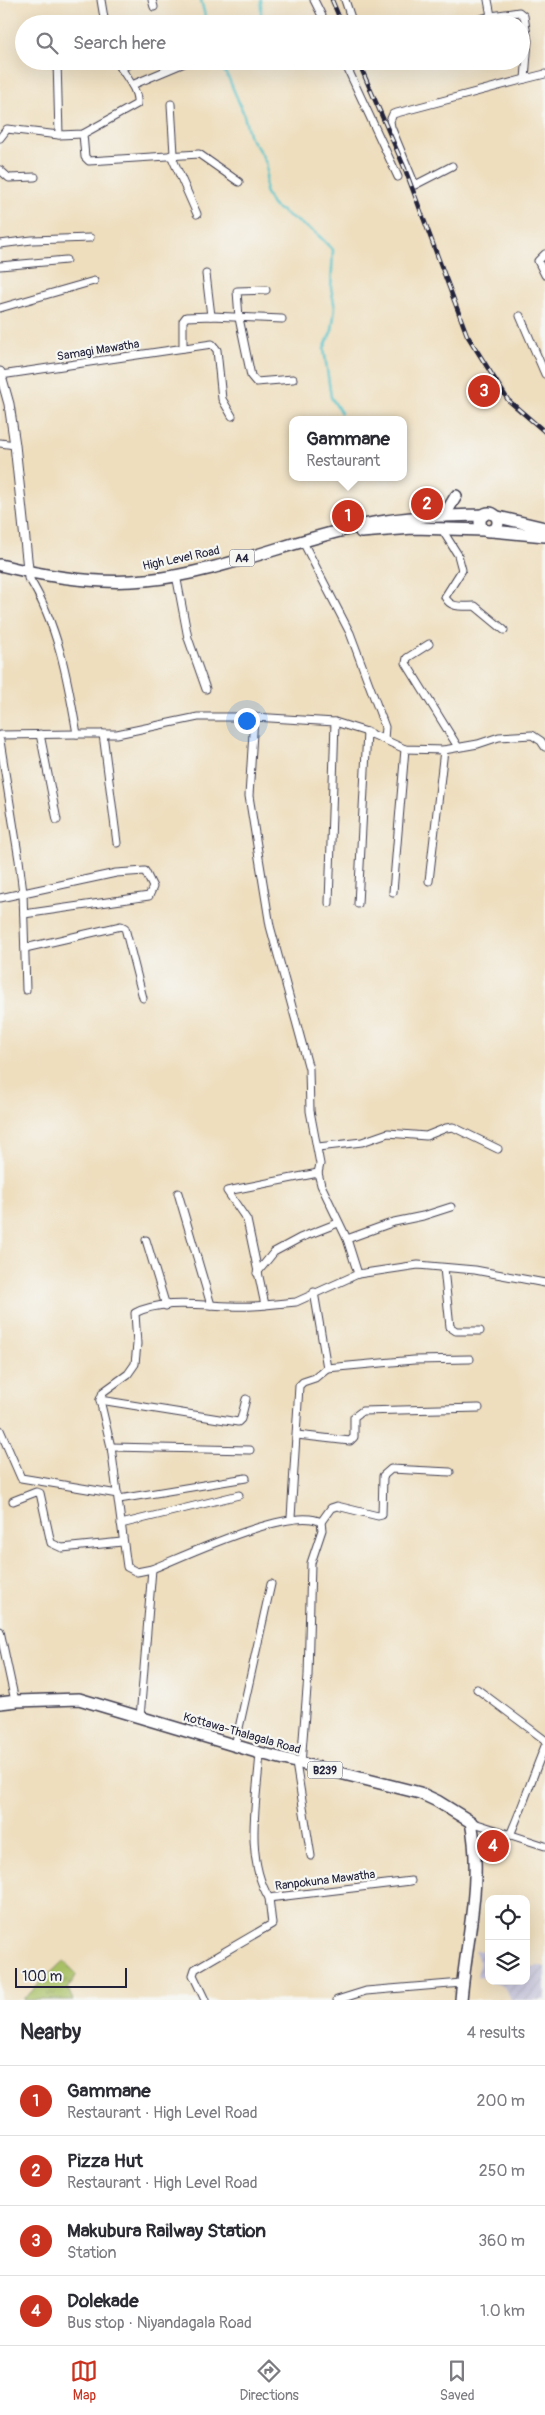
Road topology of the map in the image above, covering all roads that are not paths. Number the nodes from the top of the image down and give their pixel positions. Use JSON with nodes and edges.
{"nodes":[{"id":1,"x":101,"y":0,"type":"edge"},
{"id":2,"x":314,"y":0,"type":"edge"},
{"id":3,"x":345,"y":0,"type":"edge"},
{"id":4,"x":488,"y":0,"type":"edge"},
{"id":5,"x":104,"y":15,"type":"edge"},
{"id":6,"x":322,"y":15,"type":"edge"},
{"id":7,"x":350,"y":15,"type":"edge"},
{"id":8,"x":491,"y":15,"type":"edge"},
{"id":9,"x":498,"y":15,"type":"edge"},
{"id":10,"x":523,"y":15,"type":"edge"},
{"id":11,"x":56,"y":70,"type":"edge"},
{"id":12,"x":122,"y":70,"type":"edge"},
{"id":13,"x":168,"y":70,"type":"edge"},
{"id":14,"x":348,"y":70,"type":"edge"},
{"id":15,"x":526,"y":70,"type":"edge"},
{"id":16,"x":545,"y":74,"type":"edge"},
{"id":17,"x":525,"y":79,"type":"junction"},
{"id":18,"x":132,"y":85,"type":"junction"},
{"id":19,"x":171,"y":104,"type":"dead end"},
{"id":20,"x":83,"y":134,"type":"junction"},
{"id":21,"x":59,"y":135,"type":"junction"},
{"id":22,"x":0,"y":138,"type":"edge"},
{"id":23,"x":172,"y":154,"type":"junction"},
{"id":24,"x":452,"y":166,"type":"dead end"},
{"id":25,"x":0,"y":170,"type":"edge"},
{"id":26,"x":36,"y":177,"type":"dead end"},
{"id":27,"x":398,"y":177,"type":"dead end"},
{"id":28,"x":239,"y":182,"type":"dead end"},
{"id":29,"x":197,"y":214,"type":"dead end"},
{"id":30,"x":90,"y":238,"type":"dead end"},
{"id":31,"x":0,"y":244,"type":"edge"},
{"id":32,"x":545,"y":254,"type":"edge"},
{"id":33,"x":66,"y":260,"type":"dead end"},
{"id":34,"x":0,"y":266,"type":"edge"},
{"id":35,"x":206,"y":274,"type":"dead end"},
{"id":36,"x":545,"y":275,"type":"edge"},
{"id":37,"x":94,"y":281,"type":"dead end"},
{"id":38,"x":266,"y":290,"type":"dead end"},
{"id":39,"x":0,"y":308,"type":"edge"},
{"id":40,"x":211,"y":316,"type":"junction"},
{"id":41,"x":520,"y":316,"type":"dead end"},
{"id":42,"x":239,"y":318,"type":"junction"},
{"id":43,"x":282,"y":319,"type":"dead end"},
{"id":44,"x":183,"y":348,"type":"junction"},
{"id":45,"x":0,"y":373,"type":"edge"},
{"id":46,"x":545,"y":374,"type":"edge"},
{"id":47,"x":293,"y":379,"type":"dead end"},
{"id":48,"x":4,"y":403,"type":"edge"},
{"id":49,"x":232,"y":416,"type":"dead end"},
{"id":50,"x":0,"y":443,"type":"edge"},
{"id":51,"x":15,"y":445,"type":"junction"},
{"id":52,"x":456,"y":496,"type":"dead end"},
{"id":53,"x":484,"y":515,"type":"junction"},
{"id":54,"x":444,"y":516,"type":"junction"},
{"id":55,"x":498,"y":517,"type":"junction"},
{"id":56,"x":441,"y":528,"type":"junction"},
{"id":57,"x":545,"y":528,"type":"edge"},
{"id":58,"x":488,"y":531,"type":"junction"},
{"id":59,"x":545,"y":536,"type":"edge"},
{"id":60,"x":303,"y":543,"type":"junction"},
{"id":61,"x":0,"y":566,"type":"edge"},
{"id":62,"x":0,"y":571,"type":"edge"},
{"id":63,"x":30,"y":575,"type":"junction"},
{"id":64,"x":177,"y":580,"type":"junction"},
{"id":65,"x":504,"y":630,"type":"dead end"},
{"id":66,"x":429,"y":644,"type":"dead end"},
{"id":67,"x":206,"y":689,"type":"dead end"},
{"id":68,"x":254,"y":717,"type":"junction"},
{"id":69,"x":335,"y":722,"type":"junction"},
{"id":70,"x":367,"y":732,"type":"junction"},
{"id":71,"x":40,"y":734,"type":"junction"},
{"id":72,"x":77,"y":734,"type":"junction"},
{"id":73,"x":103,"y":734,"type":"junction"},
{"id":74,"x":0,"y":735,"type":"edge"},
{"id":75,"x":384,"y":739,"type":"junction"},
{"id":76,"x":0,"y":740,"type":"edge"},
{"id":77,"x":458,"y":747,"type":"junction"},
{"id":78,"x":545,"y":747,"type":"edge"},
{"id":79,"x":405,"y":749,"type":"junction"},
{"id":80,"x":444,"y":750,"type":"junction"},
{"id":81,"x":57,"y":820,"type":"dead end"},
{"id":82,"x":117,"y":843,"type":"dead end"},
{"id":83,"x":429,"y":881,"type":"dead end"},
{"id":84,"x":393,"y":892,"type":"dead end"},
{"id":85,"x":23,"y":893,"type":"junction"},
{"id":86,"x":0,"y":898,"type":"edge"},
{"id":87,"x":329,"y":903,"type":"dead end"},
{"id":88,"x":358,"y":904,"type":"dead end"},
{"id":89,"x":24,"y":914,"type":"junction"},
{"id":90,"x":25,"y":948,"type":"junction"},
{"id":91,"x":26,"y":990,"type":"dead end"},
{"id":92,"x":143,"y":998,"type":"dead end"},
{"id":93,"x":318,"y":1148,"type":"junction"},
{"id":94,"x":498,"y":1149,"type":"dead end"},
{"id":95,"x":318,"y":1173,"type":"junction"},
{"id":96,"x":178,"y":1193,"type":"dead end"},
{"id":97,"x":451,"y":1207,"type":"dead end"},
{"id":98,"x":338,"y":1223,"type":"junction"},
{"id":99,"x":348,"y":1239,"type":"junction"},
{"id":100,"x":146,"y":1240,"type":"dead end"},
{"id":101,"x":444,"y":1268,"type":"junction"},
{"id":102,"x":257,"y":1273,"type":"junction"},
{"id":103,"x":358,"y":1274,"type":"junction"},
{"id":104,"x":545,"y":1282,"type":"edge"},
{"id":105,"x":314,"y":1292,"type":"junction"},
{"id":106,"x":212,"y":1305,"type":"junction"},
{"id":107,"x":265,"y":1305,"type":"junction"},
{"id":108,"x":166,"y":1306,"type":"junction"},
{"id":109,"x":480,"y":1331,"type":"dead end"},
{"id":110,"x":470,"y":1359,"type":"dead end"},
{"id":111,"x":327,"y":1368,"type":"junction"},
{"id":112,"x":246,"y":1398,"type":"dead end"},
{"id":113,"x":100,"y":1400,"type":"junction"},
{"id":114,"x":479,"y":1408,"type":"dead end"},
{"id":115,"x":0,"y":1430,"type":"edge"},
{"id":116,"x":297,"y":1435,"type":"junction"},
{"id":117,"x":110,"y":1447,"type":"junction"},
{"id":118,"x":250,"y":1450,"type":"dead end"},
{"id":119,"x":450,"y":1472,"type":"dead end"},
{"id":120,"x":246,"y":1478,"type":"dead end"},
{"id":121,"x":239,"y":1495,"type":"dead end"},
{"id":122,"x":118,"y":1496,"type":"junction"},
{"id":123,"x":13,"y":1502,"type":"dead end"},
{"id":124,"x":291,"y":1518,"type":"junction"},
{"id":125,"x":321,"y":1522,"type":"junction"},
{"id":126,"x":121,"y":1524,"type":"junction"},
{"id":127,"x":122,"y":1542,"type":"junction"},
{"id":128,"x":152,"y":1569,"type":"junction"},
{"id":129,"x":270,"y":1584,"type":"dead end"},
{"id":130,"x":0,"y":1631,"type":"edge"},
{"id":131,"x":0,"y":1649,"type":"edge"},
{"id":132,"x":477,"y":1689,"type":"dead end"},
{"id":133,"x":9,"y":1702,"type":"edge"},
{"id":134,"x":140,"y":1718,"type":"junction"},
{"id":135,"x":545,"y":1740,"type":"edge"},
{"id":136,"x":235,"y":1746,"type":"junction"},
{"id":137,"x":545,"y":1746,"type":"edge"},
{"id":138,"x":260,"y":1753,"type":"junction"},
{"id":139,"x":298,"y":1763,"type":"junction"},
{"id":140,"x":471,"y":1822,"type":"junction"},
{"id":141,"x":510,"y":1835,"type":"junction"},
{"id":142,"x":545,"y":1846,"type":"edge"},
{"id":143,"x":311,"y":1856,"type":"dead end"},
{"id":144,"x":411,"y":1880,"type":"dead end"},
{"id":145,"x":269,"y":1898,"type":"junction"},
{"id":146,"x":462,"y":1983,"type":"junction"},
{"id":147,"x":205,"y":2000,"type":"edge"},
{"id":148,"x":337,"y":2000,"type":"edge"},
{"id":149,"x":461,"y":2000,"type":"edge"}],
"edges":[{"from":1,"to":5,"type":"street"},
{"from":2,"to":6,"type":"street"},
{"from":3,"to":7,"type":"street"},
{"from":4,"to":8,"type":"street"},
{"from":9,"to":10,"type":"street"},
{"from":11,"to":21,"type":"street"},
{"from":12,"to":18,"type":"street"},
{"from":13,"to":18,"type":"street"},
{"from":14,"to":27,"type":"street"},
{"from":15,"to":17,"type":"street"},
{"from":16,"to":17,"type":"street"},
{"from":17,"to":24,"type":"street"},
{"from":18,"to":20,"type":"street"},
{"from":19,"to":23,"type":"street"},
{"from":20,"to":21,"type":"street"},
{"from":20,"to":23,"type":"street"},
{"from":21,"to":22,"type":"street"},
{"from":23,"to":28,"type":"street"},
{"from":23,"to":29,"type":"street"},
{"from":25,"to":26,"type":"street"},
{"from":30,"to":31,"type":"street"},
{"from":32,"to":36,"type":"street"},
{"from":33,"to":34,"type":"street"},
{"from":35,"to":40,"type":"street"},
{"from":37,"to":39,"type":"street"},
{"from":38,"to":42,"type":"street"},
{"from":40,"to":42,"type":"street"},
{"from":40,"to":44,"type":"street"},
{"from":41,"to":46,"type":"street"},
{"from":42,"to":43,"type":"street"},
{"from":42,"to":47,"type":"street"},
{"from":44,"to":45,"type":"street","name":"Samagi Mawatha"},
{"from":44,"to":49,"type":"street","name":"Samagi Mawatha"},
{"from":45,"to":48,"type":"street"},
{"from":48,"to":51,"type":"street"},
{"from":50,"to":51,"type":"street"},
{"from":51,"to":63,"type":"street"},
{"from":52,"to":54,"type":"main road"},
{"from":53,"to":54,"type":"main road","name":"High Level Road","number":"A4"},
{"from":53,"to":55,"type":"main road"},
{"from":53,"to":58,"type":"main road"},
{"from":54,"to":60,"type":"main road","name":"High Level Road","number":"A4"},
{"from":55,"to":57,"type":"main road"},
{"from":55,"to":58,"type":"main road"},
{"from":56,"to":58,"type":"main road","name":"High Level Road","number":"A4"},
{"from":56,"to":60,"type":"main road","name":"High Level Road","number":"A4"},
{"from":56,"to":65,"type":"street"},
{"from":58,"to":59,"type":"main road","name":"High Level Road","number":"A4"},
{"from":60,"to":63,"type":"main road","name":"High Level Road","number":"A4"},
{"from":60,"to":64,"type":"main road","name":"High Level Road","number":"A4"},
{"from":60,"to":75,"type":"street"},
{"from":61,"to":63,"type":"main road","name":"High Level Road","number":"A4"},
{"from":62,"to":63,"type":"main road","name":"High Level Road","number":"A4"},
{"from":63,"to":64,"type":"main road","name":"High Level Road","number":"A4"},
{"from":63,"to":72,"type":"street"},
{"from":64,"to":67,"type":"street"},
{"from":66,"to":77,"type":"street"},
{"from":68,"to":69,"type":"street"},
{"from":68,"to":73,"type":"street"},
{"from":68,"to":93,"type":"street"},
{"from":69,"to":70,"type":"street"},
{"from":69,"to":87,"type":"street"},
{"from":70,"to":75,"type":"street"},
{"from":70,"to":88,"type":"street"},
{"from":71,"to":72,"type":"street"},
{"from":71,"to":74,"type":"street"},
{"from":71,"to":81,"type":"street"},
{"from":72,"to":73,"type":"street"},
{"from":73,"to":82,"type":"street"},
{"from":75,"to":79,"type":"street"},
{"from":76,"to":85,"type":"street"},
{"from":77,"to":78,"type":"street"},
{"from":77,"to":80,"type":"street"},
{"from":79,"to":80,"type":"street"},
{"from":79,"to":84,"type":"street"},
{"from":80,"to":83,"type":"street"},
{"from":85,"to":86,"type":"street"},
{"from":85,"to":89,"type":"street"},
{"from":85,"to":89,"type":"street"},
{"from":89,"to":90,"type":"street"},
{"from":90,"to":91,"type":"street"},
{"from":90,"to":92,"type":"street"},
{"from":93,"to":94,"type":"street"},
{"from":93,"to":95,"type":"street"},
{"from":95,"to":98,"type":"street"},
{"from":95,"to":102,"type":"street"},
{"from":96,"to":106,"type":"street"},
{"from":97,"to":99,"type":"street"},
{"from":98,"to":99,"type":"street"},
{"from":98,"to":102,"type":"street"},
{"from":99,"to":103,"type":"street"},
{"from":100,"to":108,"type":"street"},
{"from":101,"to":103,"type":"street"},
{"from":101,"to":104,"type":"street"},
{"from":101,"to":109,"type":"street"},
{"from":102,"to":107,"type":"street"},
{"from":103,"to":105,"type":"street"},
{"from":105,"to":107,"type":"street"},
{"from":105,"to":111,"type":"street"},
{"from":106,"to":107,"type":"street"},
{"from":106,"to":108,"type":"street"},
{"from":108,"to":113,"type":"street"},
{"from":110,"to":111,"type":"street"},
{"from":111,"to":116,"type":"street"},
{"from":112,"to":113,"type":"street"},
{"from":113,"to":117,"type":"street"},
{"from":114,"to":116,"type":"street"},
{"from":115,"to":122,"type":"street"},
{"from":116,"to":124,"type":"street"},
{"from":117,"to":118,"type":"street"},
{"from":117,"to":122,"type":"street"},
{"from":119,"to":125,"type":"street"},
{"from":120,"to":122,"type":"street"},
{"from":121,"to":126,"type":"street"},
{"from":122,"to":126,"type":"street"},
{"from":123,"to":127,"type":"street"},
{"from":124,"to":125,"type":"street"},
{"from":124,"to":128,"type":"street"},
{"from":125,"to":139,"type":"street"},
{"from":126,"to":127,"type":"street"},
{"from":127,"to":128,"type":"street"},
{"from":128,"to":134,"type":"street"},
{"from":129,"to":136,"type":"street"},
{"from":130,"to":133,"type":"street"},
{"from":131,"to":133,"type":"street"},
{"from":132,"to":135,"type":"street"},
{"from":133,"to":134,"type":"main road","name":"Kottawa-Thalagala Road","number":"B239"},
{"from":134,"to":136,"type":"main road","name":"Kottawa-Thalagala Road","number":"B239"},
{"from":136,"to":138,"type":"main road","name":"Kottawa-Thalagala Road","number":"B239"},
{"from":137,"to":141,"type":"street"},
{"from":138,"to":139,"type":"main road","name":"Kottawa-Thalagala Road","number":"B239"},
{"from":138,"to":145,"type":"street","name":"Ranpokuna Mawatha"},
{"from":139,"to":140,"type":"main road","name":"Kottawa-Thalagala Road","number":"B239"},
{"from":139,"to":143,"type":"street"},
{"from":140,"to":141,"type":"street"},
{"from":140,"to":146,"type":"main road"},
{"from":141,"to":142,"type":"street"},
{"from":144,"to":145,"type":"street","name":"Ranpokuna Mawatha"},
{"from":145,"to":147,"type":"street"},
{"from":146,"to":148,"type":"street"},
{"from":146,"to":149,"type":"main road"}]}
